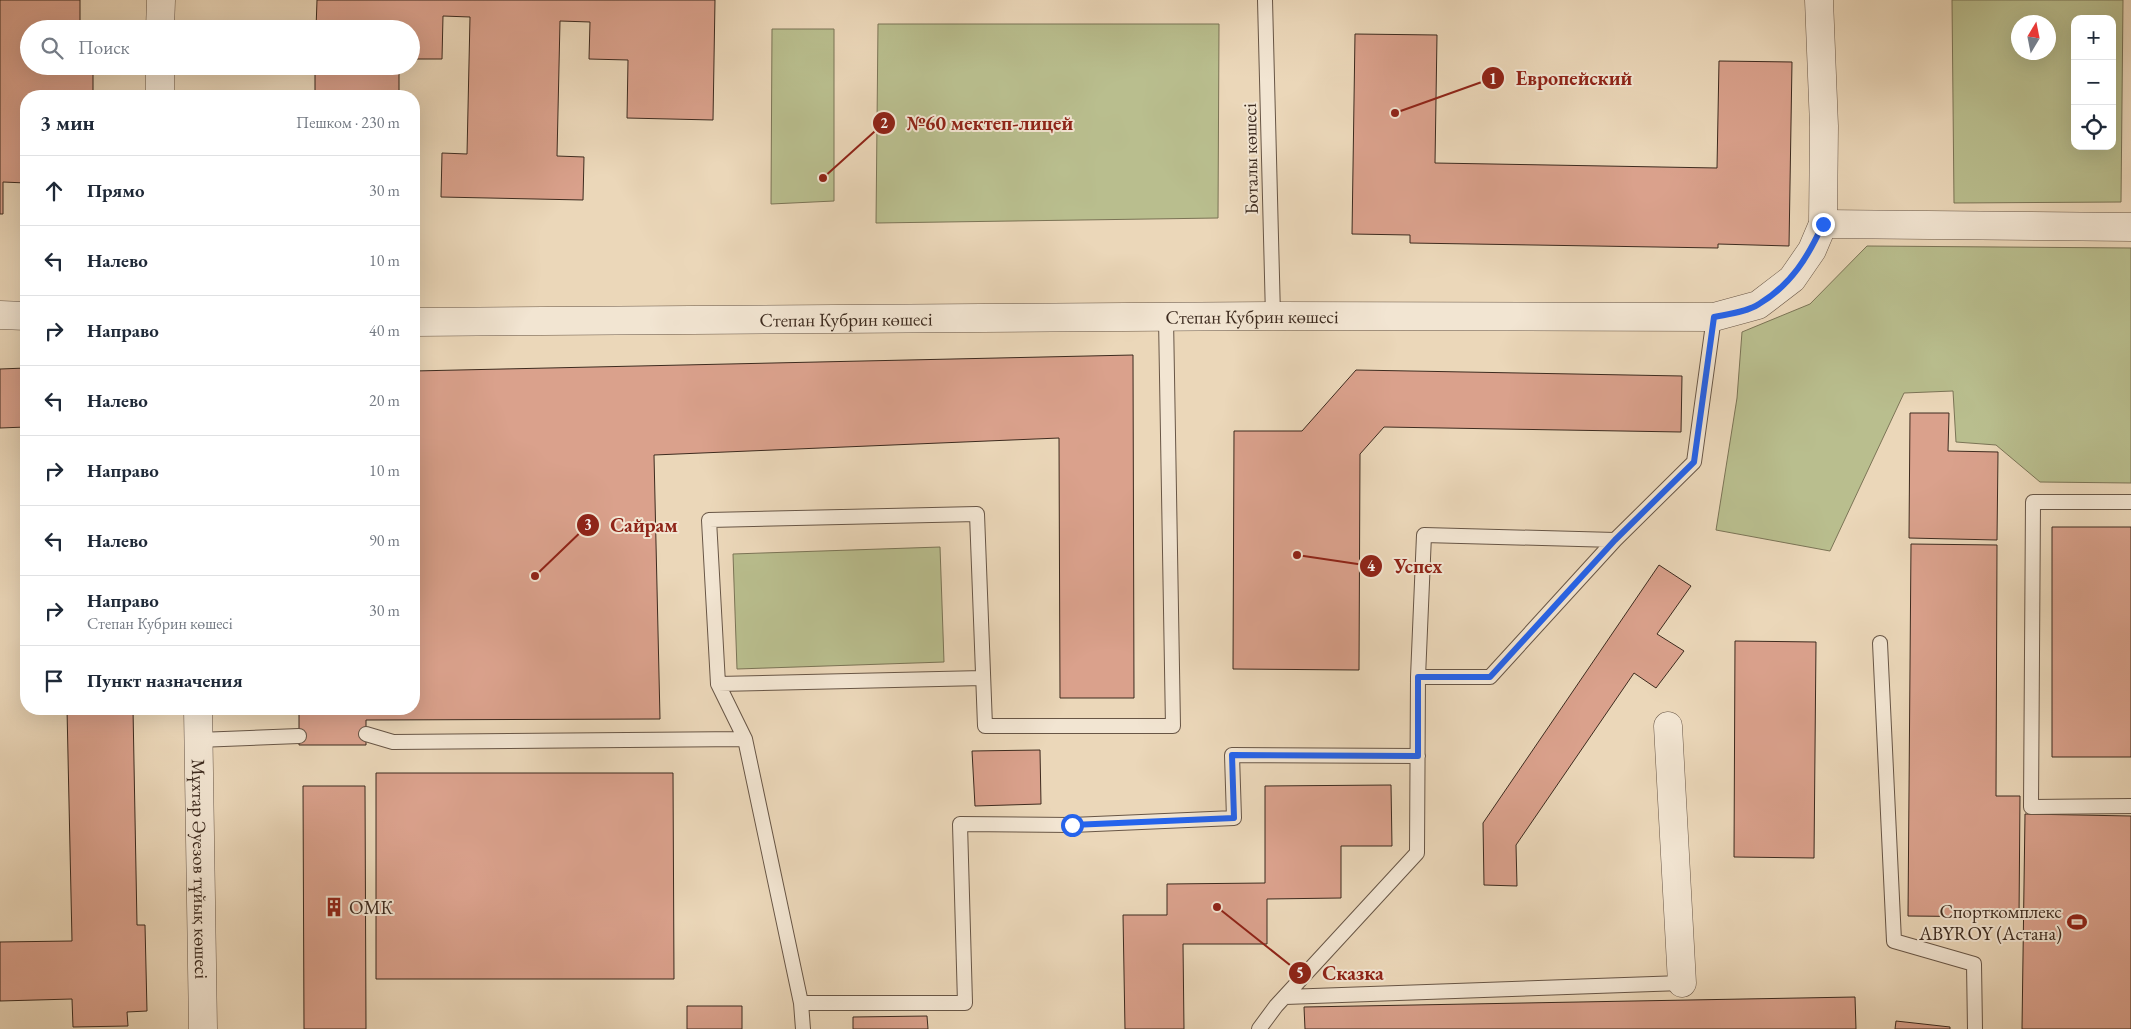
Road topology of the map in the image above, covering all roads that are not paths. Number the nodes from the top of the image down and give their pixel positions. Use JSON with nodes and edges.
{"nodes":[{"id":1,"x":161,"y":0,"type":"edge"},
{"id":2,"x":1265,"y":0,"type":"edge"},
{"id":3,"x":1819,"y":0,"type":"edge"},
{"id":4,"x":160,"y":20,"type":"edge"},
{"id":5,"x":160,"y":75,"type":"edge"},
{"id":6,"x":160,"y":90,"type":"edge"},
{"id":7,"x":1823,"y":224,"type":"junction"},
{"id":8,"x":2131,"y":227,"type":"edge"},
{"id":9,"x":0,"y":315,"type":"edge"},
{"id":10,"x":20,"y":316,"type":"edge"},
{"id":11,"x":1273,"y":316,"type":"junction"},
{"id":12,"x":1714,"y":317,"type":"junction"},
{"id":13,"x":1166,"y":318,"type":"junction"},
{"id":14,"x":420,"y":322,"type":"edge"},
{"id":15,"x":2131,"y":502,"type":"edge"},
{"id":16,"x":1615,"y":540,"type":"junction"},
{"id":17,"x":1880,"y":643,"type":"dead end"},
{"id":18,"x":1418,"y":677,"type":"junction"},
{"id":19,"x":984,"y":678,"type":"junction"},
{"id":20,"x":718,"y":684,"type":"junction"},
{"id":21,"x":198,"y":715,"type":"edge"},
{"id":22,"x":1668,"y":726,"type":"dead end"},
{"id":23,"x":366,"y":734,"type":"dead end"},
{"id":24,"x":299,"y":736,"type":"dead end"},
{"id":25,"x":745,"y":739,"type":"junction"},
{"id":26,"x":198,"y":740,"type":"junction"},
{"id":27,"x":1418,"y":756,"type":"junction"},
{"id":28,"x":2131,"y":806,"type":"edge"},
{"id":29,"x":1682,"y":983,"type":"joint"},
{"id":30,"x":1285,"y":997,"type":"junction"},
{"id":31,"x":801,"y":1003,"type":"junction"},
{"id":32,"x":204,"y":1029,"type":"edge"},
{"id":33,"x":803,"y":1029,"type":"edge"},
{"id":34,"x":1259,"y":1029,"type":"edge"},
{"id":35,"x":1975,"y":1029,"type":"edge"}],
"edges":[{"from":1,"to":4,"type":"street"},
{"from":2,"to":11,"type":"lane","name":"Боталы көшесі"},
{"from":3,"to":7,"type":"street","name":"Степан Кубрин көшесі"},
{"from":5,"to":6,"type":"street"},
{"from":7,"to":8,"type":"street"},
{"from":7,"to":12,"type":"street","name":"Степан Кубрин көшесі"},
{"from":9,"to":10,"type":"street"},
{"from":11,"to":12,"type":"street","name":"Степан Кубрин көшесі"},
{"from":11,"to":13,"type":"street","name":"Степан Кубрин көшесі"},
{"from":12,"to":16,"type":"lane"},
{"from":13,"to":14,"type":"street","name":"Степан Кубрин көшесі"},
{"from":13,"to":19,"type":"lane"},
{"from":15,"to":28,"type":"lane"},
{"from":16,"to":18,"type":"lane"},
{"from":16,"to":18,"type":"lane"},
{"from":17,"to":35,"type":"lane"},
{"from":18,"to":27,"type":"lane"},
{"from":19,"to":20,"type":"lane"},
{"from":19,"to":20,"type":"lane"},
{"from":20,"to":25,"type":"lane"},
{"from":21,"to":26,"type":"street","name":"Мұхтар Әуезов тұйық көшесі"},
{"from":22,"to":29,"type":"street"},
{"from":23,"to":25,"type":"lane"},
{"from":24,"to":26,"type":"lane"},
{"from":25,"to":31,"type":"lane"},
{"from":26,"to":32,"type":"street","name":"Мұхтар Әуезов тұйық көшесі"},
{"from":27,"to":30,"type":"lane"},
{"from":27,"to":31,"type":"lane"},
{"from":29,"to":30,"type":"lane"},
{"from":30,"to":34,"type":"lane"},
{"from":31,"to":33,"type":"lane"}]}
